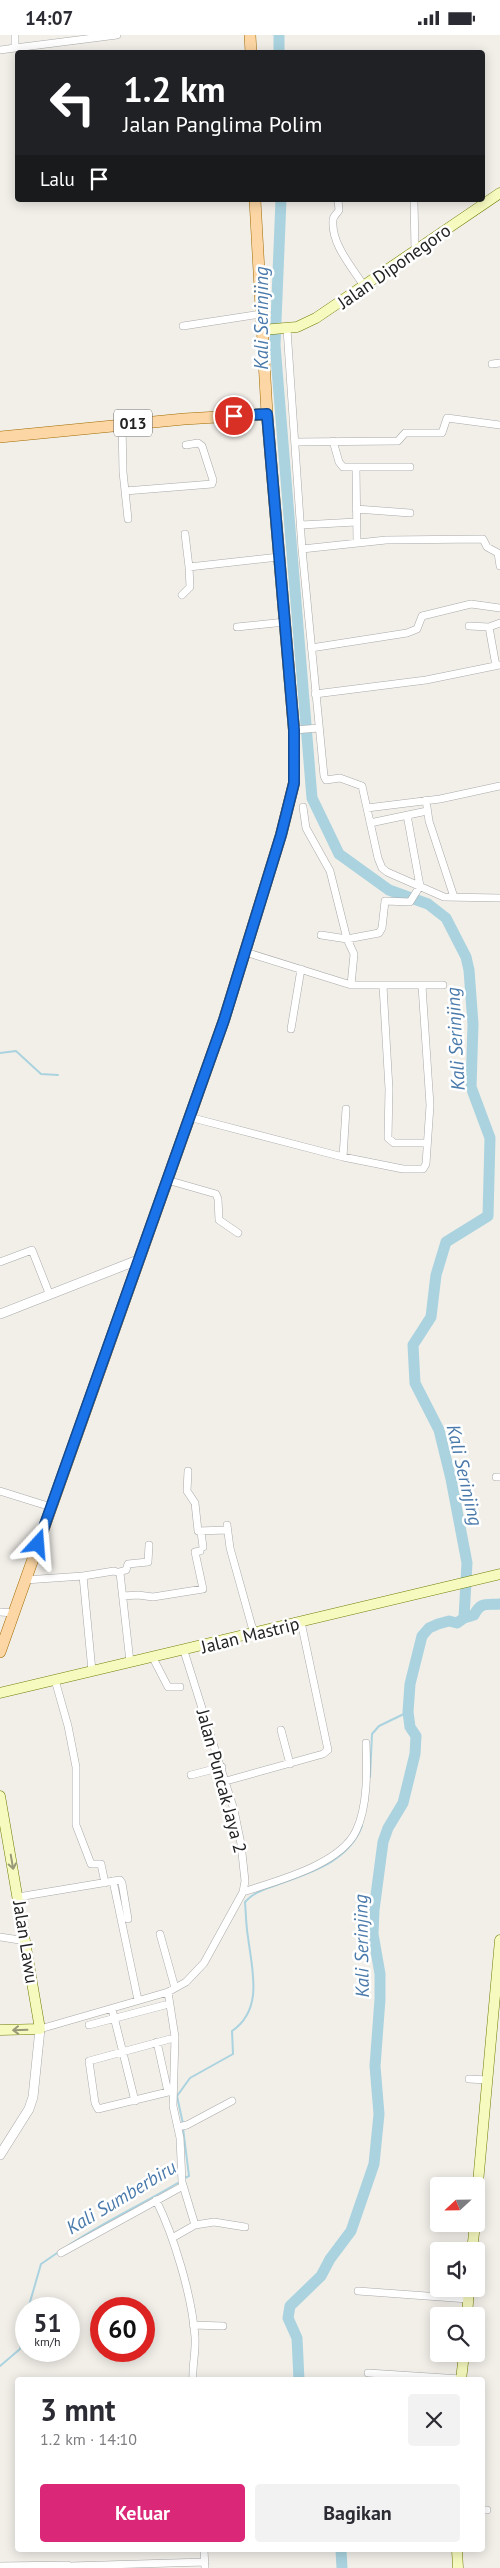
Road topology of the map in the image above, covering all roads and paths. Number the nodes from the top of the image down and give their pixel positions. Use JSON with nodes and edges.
{"nodes":[{"id":1,"x":15,"y":35,"type":"edge"},
{"id":2,"x":117,"y":35,"type":"edge"},
{"id":3,"x":250,"y":35,"type":"edge"},
{"id":4,"x":15,"y":48,"type":"junction"},
{"id":5,"x":0,"y":50,"type":"edge"},
{"id":6,"x":251,"y":50,"type":"edge"},
{"id":7,"x":500,"y":193,"type":"edge"},
{"id":8,"x":254,"y":202,"type":"edge"},
{"id":9,"x":338,"y":202,"type":"edge"},
{"id":10,"x":414,"y":202,"type":"edge"},
{"id":11,"x":415,"y":251,"type":"junction"},
{"id":12,"x":364,"y":286,"type":"junction"},
{"id":13,"x":261,"y":314,"type":"junction"},
{"id":14,"x":183,"y":326,"type":"dead end"},
{"id":15,"x":285,"y":329,"type":"junction"},
{"id":16,"x":266,"y":330,"type":"junction"},
{"id":17,"x":267,"y":414,"type":"junction"},
{"id":18,"x":122,"y":425,"type":"junction"},
{"id":19,"x":500,"y":425,"type":"edge"},
{"id":20,"x":0,"y":437,"type":"edge"},
{"id":21,"x":333,"y":441,"type":"junction"},
{"id":22,"x":295,"y":442,"type":"junction"},
{"id":23,"x":186,"y":445,"type":"dead end"},
{"id":24,"x":356,"y":467,"type":"junction"},
{"id":25,"x":410,"y":467,"type":"dead end"},
{"id":26,"x":125,"y":491,"type":"junction"},
{"id":27,"x":356,"y":509,"type":"junction"},
{"id":28,"x":410,"y":513,"type":"dead end"},
{"id":29,"x":128,"y":519,"type":"dead end"},
{"id":30,"x":356,"y":523,"type":"junction"},
{"id":31,"x":301,"y":525,"type":"junction"},
{"id":32,"x":185,"y":534,"type":"dead end"},
{"id":33,"x":357,"y":542,"type":"junction"},
{"id":34,"x":302,"y":549,"type":"junction"},
{"id":35,"x":279,"y":557,"type":"junction"},
{"id":36,"x":500,"y":566,"type":"edge"},
{"id":37,"x":189,"y":567,"type":"junction"},
{"id":38,"x":182,"y":595,"type":"dead end"},
{"id":39,"x":500,"y":608,"type":"edge"},
{"id":40,"x":285,"y":622,"type":"junction"},
{"id":41,"x":500,"y":623,"type":"edge"},
{"id":42,"x":469,"y":626,"type":"dead end"},
{"id":43,"x":237,"y":627,"type":"dead end"},
{"id":44,"x":489,"y":627,"type":"junction"},
{"id":45,"x":311,"y":648,"type":"junction"},
{"id":46,"x":498,"y":665,"type":"edge"},
{"id":47,"x":315,"y":694,"type":"junction"},
{"id":48,"x":319,"y":728,"type":"junction"},
{"id":49,"x":297,"y":730,"type":"junction"},
{"id":50,"x":500,"y":786,"type":"edge"},
{"id":51,"x":426,"y":800,"type":"junction"},
{"id":52,"x":303,"y":807,"type":"dead end"},
{"id":53,"x":367,"y":808,"type":"junction"},
{"id":54,"x":427,"y":811,"type":"junction"},
{"id":55,"x":407,"y":815,"type":"junction"},
{"id":56,"x":370,"y":823,"type":"junction"},
{"id":57,"x":420,"y":886,"type":"junction"},
{"id":58,"x":454,"y":897,"type":"junction"},
{"id":59,"x":500,"y":898,"type":"edge"},
{"id":60,"x":321,"y":935,"type":"dead end"},
{"id":61,"x":347,"y":939,"type":"junction"},
{"id":62,"x":245,"y":952,"type":"junction"},
{"id":63,"x":300,"y":969,"type":"junction"},
{"id":64,"x":351,"y":985,"type":"junction"},
{"id":65,"x":443,"y":985,"type":"dead end"},
{"id":66,"x":383,"y":986,"type":"junction"},
{"id":67,"x":422,"y":986,"type":"junction"},
{"id":68,"x":291,"y":1029,"type":"dead end"},
{"id":69,"x":346,"y":1109,"type":"dead end"},
{"id":70,"x":189,"y":1117,"type":"junction"},
{"id":71,"x":427,"y":1143,"type":"junction"},
{"id":72,"x":343,"y":1157,"type":"junction"},
{"id":73,"x":167,"y":1180,"type":"junction"},
{"id":74,"x":238,"y":1233,"type":"dead end"},
{"id":75,"x":138,"y":1260,"type":"junction"},
{"id":76,"x":0,"y":1262,"type":"edge"},
{"id":77,"x":49,"y":1293,"type":"junction"},
{"id":78,"x":0,"y":1314,"type":"edge"},
{"id":79,"x":188,"y":1471,"type":"dead end"},
{"id":80,"x":0,"y":1491,"type":"edge"},
{"id":81,"x":51,"y":1507,"type":"junction"},
{"id":82,"x":201,"y":1532,"type":"junction"},
{"id":83,"x":149,"y":1545,"type":"dead end"},
{"id":84,"x":119,"y":1572,"type":"junction"},
{"id":85,"x":500,"y":1574,"type":"edge"},
{"id":86,"x":83,"y":1576,"type":"junction"},
{"id":87,"x":25,"y":1580,"type":"junction"},
{"id":88,"x":123,"y":1596,"type":"junction"},
{"id":89,"x":0,"y":1611,"type":"edge"},
{"id":90,"x":14,"y":1613,"type":"junction"},
{"id":91,"x":301,"y":1623,"type":"junction"},
{"id":92,"x":254,"y":1633,"type":"junction"},
{"id":93,"x":184,"y":1651,"type":"junction"},
{"id":94,"x":0,"y":1652,"type":"edge"},
{"id":95,"x":153,"y":1657,"type":"junction"},
{"id":96,"x":130,"y":1662,"type":"junction"},
{"id":97,"x":92,"y":1671,"type":"junction"},
{"id":98,"x":54,"y":1680,"type":"junction"},
{"id":99,"x":180,"y":1687,"type":"dead end"},
{"id":100,"x":0,"y":1693,"type":"edge"},
{"id":101,"x":281,"y":1730,"type":"dead end"},
{"id":102,"x":366,"y":1743,"type":"dead end"},
{"id":103,"x":290,"y":1764,"type":"junction"},
{"id":104,"x":222,"y":1767,"type":"junction"},
{"id":105,"x":191,"y":1775,"type":"dead end"},
{"id":106,"x":226,"y":1781,"type":"junction"},
{"id":107,"x":0,"y":1796,"type":"edge"},
{"id":108,"x":113,"y":1881,"type":"junction"},
{"id":109,"x":105,"y":1883,"type":"junction"},
{"id":110,"x":243,"y":1892,"type":"junction"},
{"id":111,"x":18,"y":1897,"type":"junction"},
{"id":112,"x":128,"y":1919,"type":"dead end"},
{"id":113,"x":160,"y":1934,"type":"dead end"},
{"id":114,"x":0,"y":1937,"type":"edge"},
{"id":115,"x":500,"y":1940,"type":"edge"},
{"id":116,"x":26,"y":1941,"type":"junction"},
{"id":117,"x":171,"y":1993,"type":"junction"},
{"id":118,"x":138,"y":2000,"type":"junction"},
{"id":119,"x":165,"y":2005,"type":"dead end"},
{"id":120,"x":113,"y":2014,"type":"junction"},
{"id":121,"x":496,"y":2022,"type":"edge"},
{"id":122,"x":89,"y":2025,"type":"dead end"},
{"id":123,"x":40,"y":2029,"type":"junction"},
{"id":124,"x":0,"y":2030,"type":"edge"},
{"id":125,"x":170,"y":2039,"type":"dead end"},
{"id":126,"x":157,"y":2042,"type":"junction"},
{"id":127,"x":123,"y":2051,"type":"junction"},
{"id":128,"x":469,"y":2079,"type":"dead end"},
{"id":129,"x":487,"y":2080,"type":"junction"},
{"id":130,"x":135,"y":2101,"type":"junction"},
{"id":131,"x":232,"y":2101,"type":"dead end"},
{"id":132,"x":182,"y":2126,"type":"junction"},
{"id":133,"x":0,"y":2155,"type":"edge"},
{"id":134,"x":478,"y":2177,"type":"edge"},
{"id":135,"x":182,"y":2181,"type":"junction"},
{"id":136,"x":156,"y":2200,"type":"junction"},
{"id":137,"x":195,"y":2225,"type":"junction"},
{"id":138,"x":245,"y":2227,"type":"dead end"},
{"id":139,"x":172,"y":2238,"type":"junction"},
{"id":140,"x":61,"y":2253,"type":"dead end"},
{"id":141,"x":358,"y":2291,"type":"dead end"},
{"id":142,"x":430,"y":2293,"type":"edge"},
{"id":143,"x":193,"y":2325,"type":"junction"},
{"id":144,"x":223,"y":2326,"type":"dead end"},
{"id":145,"x":463,"y":2362,"type":"edge"},
{"id":146,"x":368,"y":2373,"type":"dead end"},
{"id":147,"x":193,"y":2377,"type":"edge"},
{"id":148,"x":421,"y":2377,"type":"edge"},
{"id":149,"x":461,"y":2377,"type":"edge"},
{"id":150,"x":204,"y":2552,"type":"edge"},
{"id":151,"x":457,"y":2552,"type":"edge"},
{"id":152,"x":205,"y":2565,"type":"edge"},
{"id":153,"x":0,"y":2566,"type":"edge"},
{"id":154,"x":70,"y":2567,"type":"edge"},
{"id":155,"x":458,"y":2568,"type":"edge"}],
"edges":[{"from":1,"to":4,"type":"street"},
{"from":2,"to":4,"type":"street"},
{"from":3,"to":6,"type":"main road"},
{"from":4,"to":5,"type":"street"},
{"from":7,"to":11,"type":"main road","name":"Jalan Diponegoro"},
{"from":8,"to":13,"type":"main road"},
{"from":9,"to":12,"type":"street"},
{"from":10,"to":11,"type":"street"},
{"from":11,"to":12,"type":"main road","name":"Jalan Diponegoro"},
{"from":12,"to":15,"type":"main road","name":"Jalan Diponegoro"},
{"from":13,"to":14,"type":"street"},
{"from":13,"to":16,"type":"main road"},
{"from":15,"to":16,"type":"main road","name":"Jalan Diponegoro"},
{"from":15,"to":22,"type":"street"},
{"from":16,"to":17,"type":"main road"},
{"from":17,"to":18,"type":"main road","number":"013"},
{"from":17,"to":35,"type":"main road"},
{"from":18,"to":20,"type":"main road","number":"013"},
{"from":18,"to":26,"type":"street"},
{"from":19,"to":21,"type":"street"},
{"from":21,"to":22,"type":"street"},
{"from":21,"to":24,"type":"street"},
{"from":22,"to":31,"type":"street"},
{"from":23,"to":26,"type":"street"},
{"from":24,"to":25,"type":"street"},
{"from":24,"to":27,"type":"street"},
{"from":26,"to":29,"type":"street"},
{"from":27,"to":28,"type":"street"},
{"from":27,"to":30,"type":"street"},
{"from":30,"to":31,"type":"street"},
{"from":30,"to":33,"type":"street"},
{"from":31,"to":34,"type":"street"},
{"from":32,"to":37,"type":"street"},
{"from":33,"to":34,"type":"street"},
{"from":33,"to":36,"type":"street"},
{"from":34,"to":45,"type":"street"},
{"from":35,"to":37,"type":"street"},
{"from":35,"to":40,"type":"main road"},
{"from":37,"to":38,"type":"street"},
{"from":39,"to":45,"type":"street"},
{"from":40,"to":43,"type":"street"},
{"from":40,"to":49,"type":"main road"},
{"from":41,"to":44,"type":"street"},
{"from":42,"to":44,"type":"street"},
{"from":44,"to":46,"type":"street"},
{"from":45,"to":47,"type":"street"},
{"from":46,"to":47,"type":"street"},
{"from":47,"to":48,"type":"street"},
{"from":48,"to":49,"type":"street"},
{"from":48,"to":53,"type":"street"},
{"from":49,"to":62,"type":"main road"},
{"from":50,"to":51,"type":"street"},
{"from":51,"to":53,"type":"street"},
{"from":51,"to":54,"type":"street"},
{"from":52,"to":61,"type":"street"},
{"from":53,"to":56,"type":"street"},
{"from":54,"to":55,"type":"street"},
{"from":54,"to":58,"type":"street"},
{"from":55,"to":56,"type":"street"},
{"from":55,"to":57,"type":"street"},
{"from":56,"to":57,"type":"street"},
{"from":57,"to":58,"type":"street"},
{"from":57,"to":61,"type":"street"},
{"from":58,"to":59,"type":"street"},
{"from":60,"to":61,"type":"street"},
{"from":61,"to":64,"type":"street"},
{"from":62,"to":63,"type":"street"},
{"from":62,"to":70,"type":"main road"},
{"from":63,"to":64,"type":"street"},
{"from":63,"to":68,"type":"street"},
{"from":64,"to":66,"type":"street"},
{"from":65,"to":67,"type":"street"},
{"from":66,"to":67,"type":"street"},
{"from":66,"to":71,"type":"street"},
{"from":67,"to":71,"type":"street"},
{"from":69,"to":72,"type":"street"},
{"from":70,"to":72,"type":"street"},
{"from":70,"to":73,"type":"main road"},
{"from":71,"to":72,"type":"street"},
{"from":73,"to":74,"type":"street"},
{"from":73,"to":75,"type":"main road"},
{"from":75,"to":77,"type":"street"},
{"from":75,"to":81,"type":"main road"},
{"from":76,"to":77,"type":"street"},
{"from":77,"to":78,"type":"street"},
{"from":79,"to":82,"type":"street"},
{"from":80,"to":81,"type":"street"},
{"from":81,"to":87,"type":"main road"},
{"from":82,"to":88,"type":"street"},
{"from":82,"to":92,"type":"street"},
{"from":83,"to":84,"type":"street"},
{"from":84,"to":86,"type":"street"},
{"from":84,"to":88,"type":"street"},
{"from":85,"to":91,"type":"main road","name":"Jalan Mastrip"},
{"from":86,"to":87,"type":"street"},
{"from":86,"to":97,"type":"street"},
{"from":87,"to":90,"type":"main road"},
{"from":88,"to":96,"type":"street"},
{"from":89,"to":90,"type":"street"},
{"from":90,"to":94,"type":"main road"},
{"from":91,"to":92,"type":"main road","name":"Jalan Mastrip"},
{"from":91,"to":103,"type":"street"},
{"from":92,"to":93,"type":"main road","name":"Jalan Mastrip"},
{"from":93,"to":95,"type":"main road","name":"Jalan Mastrip"},
{"from":93,"to":104,"type":"street","name":"Jalan Puncak Jaya 2"},
{"from":95,"to":96,"type":"main road","name":"Jalan Mastrip"},
{"from":95,"to":99,"type":"street"},
{"from":96,"to":97,"type":"main road","name":"Jalan Mastrip"},
{"from":97,"to":98,"type":"main road","name":"Jalan Mastrip"},
{"from":98,"to":100,"type":"main road","name":"Jalan Mastrip"},
{"from":98,"to":109,"type":"street"},
{"from":101,"to":103,"type":"street"},
{"from":102,"to":110,"type":"street"},
{"from":103,"to":106,"type":"street"},
{"from":104,"to":105,"type":"street"},
{"from":104,"to":106,"type":"street","name":"Jalan Puncak Jaya 2"},
{"from":106,"to":110,"type":"street","name":"Jalan Puncak Jaya 2"},
{"from":107,"to":111,"type":"main road","name":"Jalan Lawu","one_way":true},
{"from":108,"to":109,"type":"street"},
{"from":108,"to":112,"type":"street"},
{"from":108,"to":118,"type":"street"},
{"from":109,"to":111,"type":"street"},
{"from":110,"to":117,"type":"street","name":"Jalan Puncak Jaya 2"},
{"from":111,"to":116,"type":"main road","name":"Jalan Lawu"},
{"from":113,"to":117,"type":"street"},
{"from":114,"to":116,"type":"street"},
{"from":115,"to":121,"type":"main road"},
{"from":116,"to":123,"type":"main road","name":"Jalan Lawu"},
{"from":117,"to":118,"type":"street","name":"Jalan Puncak Jaya 2"},
{"from":117,"to":132,"type":"street"},
{"from":118,"to":120,"type":"street","name":"Jalan Puncak Jaya 2"},
{"from":119,"to":120,"type":"street"},
{"from":120,"to":122,"type":"street"},
{"from":120,"to":123,"type":"street","name":"Jalan Puncak Jaya 2"},
{"from":120,"to":127,"type":"street"},
{"from":121,"to":129,"type":"main road"},
{"from":123,"to":124,"type":"main road","one_way":true},
{"from":123,"to":133,"type":"street"},
{"from":125,"to":126,"type":"street"},
{"from":126,"to":127,"type":"street"},
{"from":126,"to":130,"type":"street"},
{"from":127,"to":130,"type":"street"},
{"from":127,"to":130,"type":"street"},
{"from":128,"to":129,"type":"street"},
{"from":129,"to":134,"type":"main road"},
{"from":131,"to":132,"type":"street"},
{"from":132,"to":135,"type":"street"},
{"from":135,"to":136,"type":"street"},
{"from":135,"to":137,"type":"street"},
{"from":136,"to":139,"type":"street"},
{"from":136,"to":140,"type":"street"},
{"from":137,"to":138,"type":"street"},
{"from":137,"to":139,"type":"street"},
{"from":139,"to":143,"type":"street"},
{"from":141,"to":142,"type":"street"},
{"from":143,"to":144,"type":"street"},
{"from":143,"to":147,"type":"street"},
{"from":145,"to":149,"type":"main road"},
{"from":146,"to":148,"type":"street"},
{"from":150,"to":152,"type":"street"},
{"from":151,"to":155,"type":"main road"},
{"from":152,"to":154,"type":"street"},
{"from":153,"to":154,"type":"street"}]}
